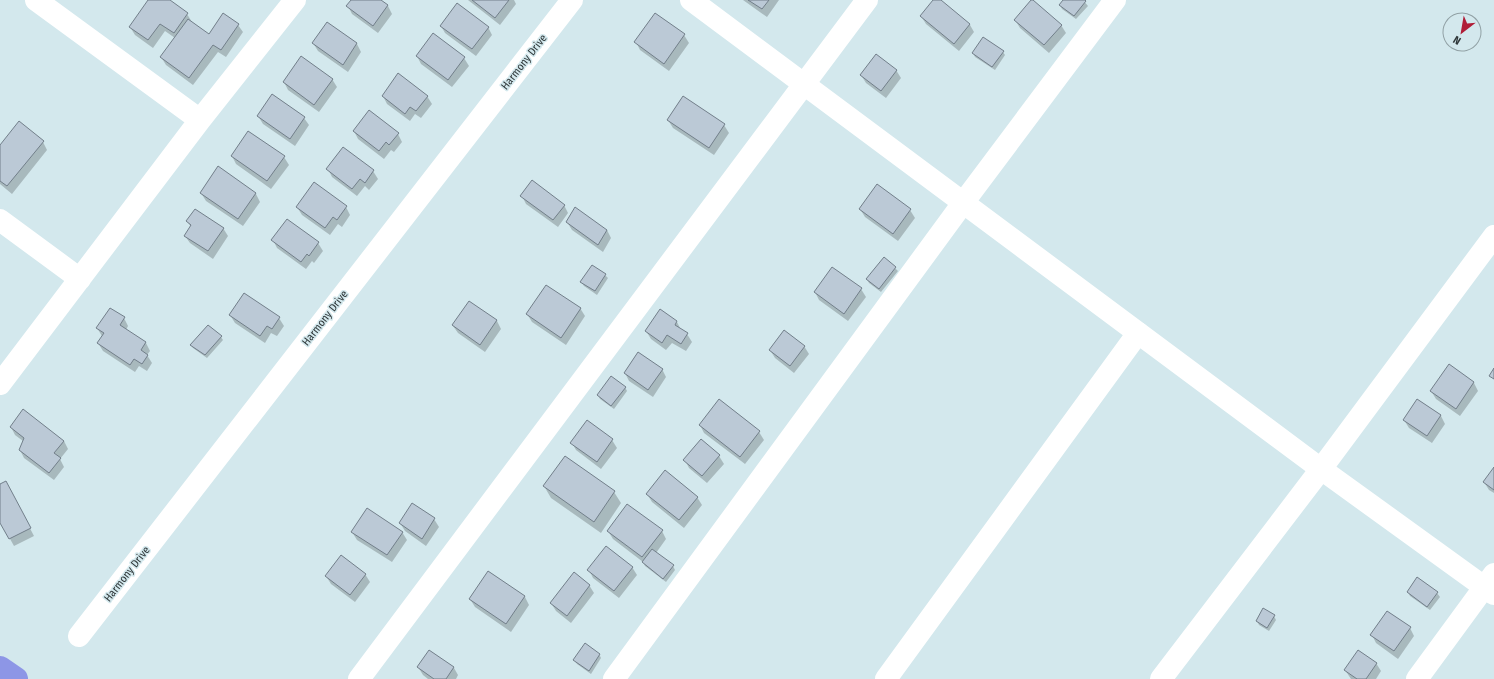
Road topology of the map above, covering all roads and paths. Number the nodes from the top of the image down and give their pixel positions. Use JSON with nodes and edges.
{"nodes":[{"id":1,"x":36,"y":0,"type":"edge"},
{"id":2,"x":295,"y":0,"type":"edge"},
{"id":3,"x":572,"y":0,"type":"edge"},
{"id":4,"x":691,"y":0,"type":"edge"},
{"id":5,"x":867,"y":0,"type":"edge"},
{"id":6,"x":1115,"y":0,"type":"edge"},
{"id":7,"x":805,"y":85,"type":"junction"},
{"id":8,"x":200,"y":120,"type":"junction"},
{"id":9,"x":963,"y":203,"type":"junction"},
{"id":10,"x":0,"y":220,"type":"edge"},
{"id":11,"x":1494,"y":236,"type":"edge"},
{"id":12,"x":80,"y":278,"type":"junction"},
{"id":13,"x":1138,"y":333,"type":"junction"},
{"id":14,"x":0,"y":384,"type":"edge"},
{"id":15,"x":1321,"y":469,"type":"junction"},
{"id":16,"x":1491,"y":585,"type":"edge"},
{"id":17,"x":79,"y":636,"type":"dead end"},
{"id":18,"x":359,"y":679,"type":"edge"},
{"id":19,"x":614,"y":679,"type":"edge"},
{"id":20,"x":886,"y":679,"type":"edge"},
{"id":21,"x":1161,"y":679,"type":"edge"},
{"id":22,"x":1417,"y":679,"type":"edge"}],
"edges":[{"from":1,"to":8,"type":"street"},
{"from":2,"to":8,"type":"street"},
{"from":3,"to":17,"type":"street","name":"Harmony Drive"},
{"from":4,"to":7,"type":"street"},
{"from":5,"to":7,"type":"street"},
{"from":6,"to":9,"type":"street"},
{"from":7,"to":9,"type":"street"},
{"from":7,"to":18,"type":"street"},
{"from":8,"to":12,"type":"street"},
{"from":9,"to":13,"type":"street"},
{"from":9,"to":19,"type":"street"},
{"from":10,"to":12,"type":"street"},
{"from":11,"to":15,"type":"street"},
{"from":12,"to":14,"type":"street"},
{"from":13,"to":15,"type":"street"},
{"from":13,"to":20,"type":"street"},
{"from":15,"to":16,"type":"street"},
{"from":15,"to":21,"type":"street"},
{"from":16,"to":22,"type":"street"}]}
